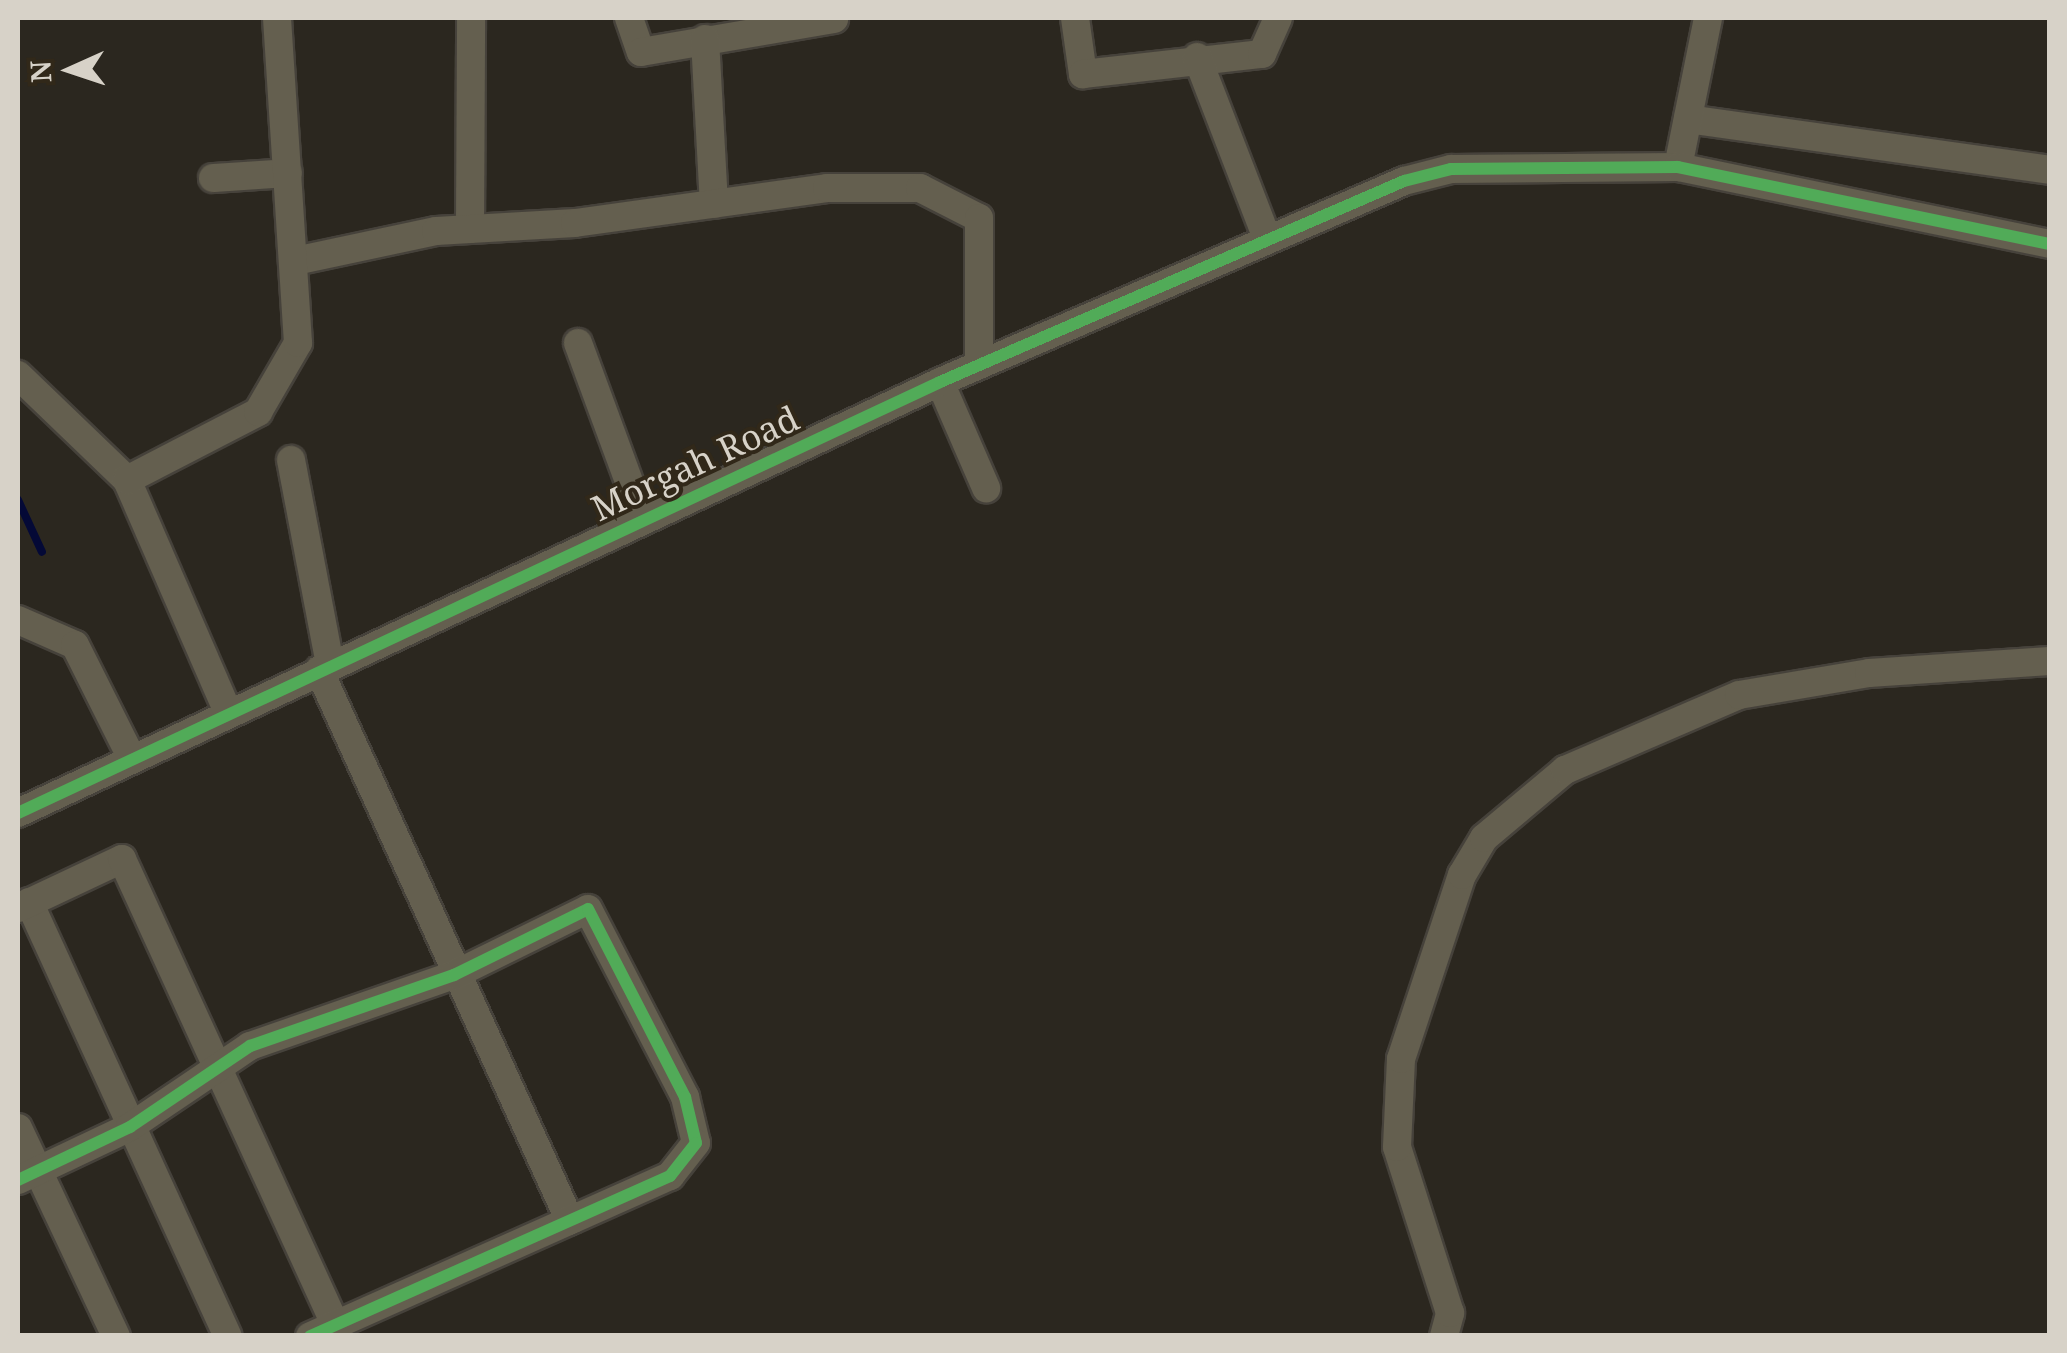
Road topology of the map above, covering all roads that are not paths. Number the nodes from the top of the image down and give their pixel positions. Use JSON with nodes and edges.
{"nodes":[{"id":1,"x":277,"y":18,"type":"edge"},
{"id":2,"x":470,"y":18,"type":"edge"},
{"id":3,"x":629,"y":18,"type":"edge"},
{"id":4,"x":1075,"y":18,"type":"edge"},
{"id":5,"x":1278,"y":18,"type":"edge"},
{"id":6,"x":1708,"y":18,"type":"edge"},
{"id":7,"x":834,"y":19,"type":"edge"},
{"id":8,"x":705,"y":39,"type":"junction"},
{"id":9,"x":1197,"y":58,"type":"junction"},
{"id":10,"x":1688,"y":120,"type":"junction"},
{"id":11,"x":1678,"y":167,"type":"junction"},
{"id":12,"x":2050,"y":170,"type":"edge"},
{"id":13,"x":288,"y":172,"type":"junction"},
{"id":14,"x":213,"y":178,"type":"dead end"},
{"id":15,"x":714,"y":204,"type":"junction"},
{"id":16,"x":470,"y":229,"type":"junction"},
{"id":17,"x":1268,"y":238,"type":"junction"},
{"id":18,"x":2050,"y":244,"type":"edge"},
{"id":19,"x":295,"y":260,"type":"junction"},
{"id":20,"x":578,"y":343,"type":"dead end"},
{"id":21,"x":979,"y":365,"type":"junction"},
{"id":22,"x":18,"y":374,"type":"edge"},
{"id":23,"x":940,"y":382,"type":"junction"},
{"id":24,"x":291,"y":460,"type":"dead end"},
{"id":25,"x":126,"y":480,"type":"junction"},
{"id":26,"x":986,"y":488,"type":"dead end"},
{"id":27,"x":643,"y":520,"type":"junction"},
{"id":28,"x":18,"y":620,"type":"edge"},
{"id":29,"x":2050,"y":661,"type":"edge"},
{"id":30,"x":324,"y":668,"type":"junction"},
{"id":31,"x":228,"y":710,"type":"junction"},
{"id":32,"x":131,"y":757,"type":"junction"},
{"id":33,"x":18,"y":813,"type":"edge"},
{"id":34,"x":23,"y":905,"type":"edge"},
{"id":35,"x":454,"y":975,"type":"junction"},
{"id":36,"x":218,"y":1063,"type":"junction"},
{"id":37,"x":130,"y":1127,"type":"junction"},
{"id":38,"x":18,"y":1128,"type":"edge"},
{"id":39,"x":28,"y":1176,"type":"edge"},
{"id":40,"x":570,"y":1221,"type":"junction"},
{"id":41,"x":323,"y":1330,"type":"edge"},
{"id":42,"x":116,"y":1336,"type":"edge"},
{"id":43,"x":228,"y":1336,"type":"edge"},
{"id":44,"x":1444,"y":1336,"type":"edge"}],
"edges":[{"from":1,"to":13,"type":"street"},
{"from":2,"to":16,"type":"street"},
{"from":3,"to":8,"type":"street"},
{"from":4,"to":9,"type":"street"},
{"from":5,"to":9,"type":"street"},
{"from":6,"to":10,"type":"street"},
{"from":7,"to":8,"type":"street"},
{"from":8,"to":15,"type":"street"},
{"from":9,"to":17,"type":"street"},
{"from":10,"to":11,"type":"street"},
{"from":10,"to":12,"type":"street"},
{"from":11,"to":17,"type":"street","name":"Morgah Road"},
{"from":11,"to":18,"type":"street","name":"Morgah Road"},
{"from":13,"to":14,"type":"street"},
{"from":13,"to":19,"type":"street"},
{"from":15,"to":16,"type":"street"},
{"from":15,"to":21,"type":"street"},
{"from":16,"to":19,"type":"street"},
{"from":17,"to":21,"type":"street","name":"Morgah Road"},
{"from":19,"to":25,"type":"street"},
{"from":20,"to":27,"type":"street"},
{"from":21,"to":23,"type":"street","name":"Morgah Road"},
{"from":22,"to":25,"type":"street"},
{"from":23,"to":26,"type":"street"},
{"from":23,"to":27,"type":"street","name":"Morgah Road"},
{"from":24,"to":30,"type":"street"},
{"from":25,"to":31,"type":"street"},
{"from":27,"to":30,"type":"street","name":"Morgah Road"},
{"from":28,"to":32,"type":"street"},
{"from":29,"to":44,"type":"street"},
{"from":30,"to":31,"type":"street","name":"Morgah Road"},
{"from":30,"to":35,"type":"street"},
{"from":31,"to":32,"type":"street","name":"Morgah Road"},
{"from":32,"to":33,"type":"street","name":"Morgah Road"},
{"from":34,"to":36,"type":"street"},
{"from":34,"to":37,"type":"street"},
{"from":35,"to":36,"type":"street"},
{"from":35,"to":40,"type":"street"},
{"from":35,"to":40,"type":"street"},
{"from":36,"to":37,"type":"street"},
{"from":36,"to":41,"type":"street"},
{"from":37,"to":39,"type":"street"},
{"from":37,"to":43,"type":"street"},
{"from":38,"to":39,"type":"street"},
{"from":39,"to":42,"type":"street"},
{"from":40,"to":41,"type":"street"}]}
